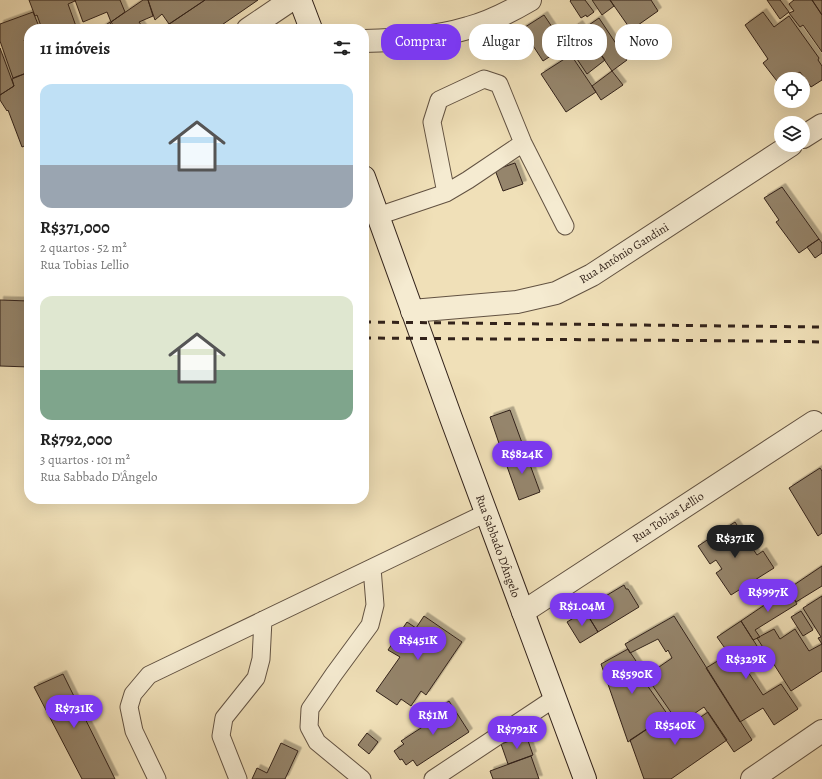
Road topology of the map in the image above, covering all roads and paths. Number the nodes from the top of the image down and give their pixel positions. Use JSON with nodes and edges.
{"nodes":[{"id":1,"x":291,"y":0,"type":"edge"},
{"id":2,"x":300,"y":0,"type":"edge"},
{"id":3,"x":530,"y":0,"type":"edge"},
{"id":4,"x":255,"y":24,"type":"edge"},
{"id":5,"x":309,"y":24,"type":"edge"},
{"id":6,"x":369,"y":41,"type":"edge"},
{"id":7,"x":822,"y":125,"type":"edge"},
{"id":8,"x":810,"y":133,"type":"edge"},
{"id":9,"x":523,"y":143,"type":"junction"},
{"id":10,"x":780,"y":152,"type":"edge"},
{"id":11,"x":369,"y":191,"type":"edge"},
{"id":12,"x":446,"y":193,"type":"junction"},
{"id":13,"x":378,"y":216,"type":"junction"},
{"id":14,"x":565,"y":226,"type":"dead end"},
{"id":15,"x":412,"y":311,"type":"junction"},
{"id":16,"x":814,"y":422,"type":"dead end"},
{"id":17,"x":486,"y":513,"type":"junction"},
{"id":18,"x":372,"y":568,"type":"junction"},
{"id":19,"x":522,"y":612,"type":"junction"},
{"id":20,"x":263,"y":620,"type":"junction"},
{"id":21,"x":555,"y":698,"type":"junction"},
{"id":22,"x":822,"y":731,"type":"edge"},
{"id":23,"x":157,"y":779,"type":"edge"},
{"id":24,"x":238,"y":779,"type":"edge"},
{"id":25,"x":362,"y":779,"type":"edge"},
{"id":26,"x":433,"y":779,"type":"edge"},
{"id":27,"x":585,"y":779,"type":"edge"},
{"id":28,"x":752,"y":779,"type":"edge"}],
"edges":[{"from":1,"to":4,"type":"street"},
{"from":2,"to":5,"type":"street"},
{"from":3,"to":6,"type":"street"},
{"from":7,"to":8,"type":"street"},
{"from":9,"to":12,"type":"lane"},
{"from":9,"to":12,"type":"lane"},
{"from":9,"to":14,"type":"lane"},
{"from":10,"to":15,"type":"street","name":"Rua Antônio Gandini"},
{"from":11,"to":13,"type":"street","name":"Rua Sabbado D'Ângelo"},
{"from":12,"to":13,"type":"lane"},
{"from":13,"to":15,"type":"street","name":"Rua Sabbado D'Ângelo"},
{"from":15,"to":17,"type":"street","name":"Rua Sabbado D'Ângelo"},
{"from":16,"to":19,"type":"street","name":"Rua Tobias Lellio"},
{"from":17,"to":18,"type":"lane"},
{"from":17,"to":19,"type":"street","name":"Rua Sabbado D'Ângelo"},
{"from":18,"to":20,"type":"lane"},
{"from":18,"to":25,"type":"lane"},
{"from":19,"to":21,"type":"street","name":"Rua Sabbado D'Ângelo"},
{"from":20,"to":23,"type":"lane"},
{"from":20,"to":24,"type":"lane"},
{"from":21,"to":26,"type":"lane"},
{"from":21,"to":27,"type":"street","name":"Rua Sabbado D'Ângelo"},
{"from":22,"to":28,"type":"street"}]}
